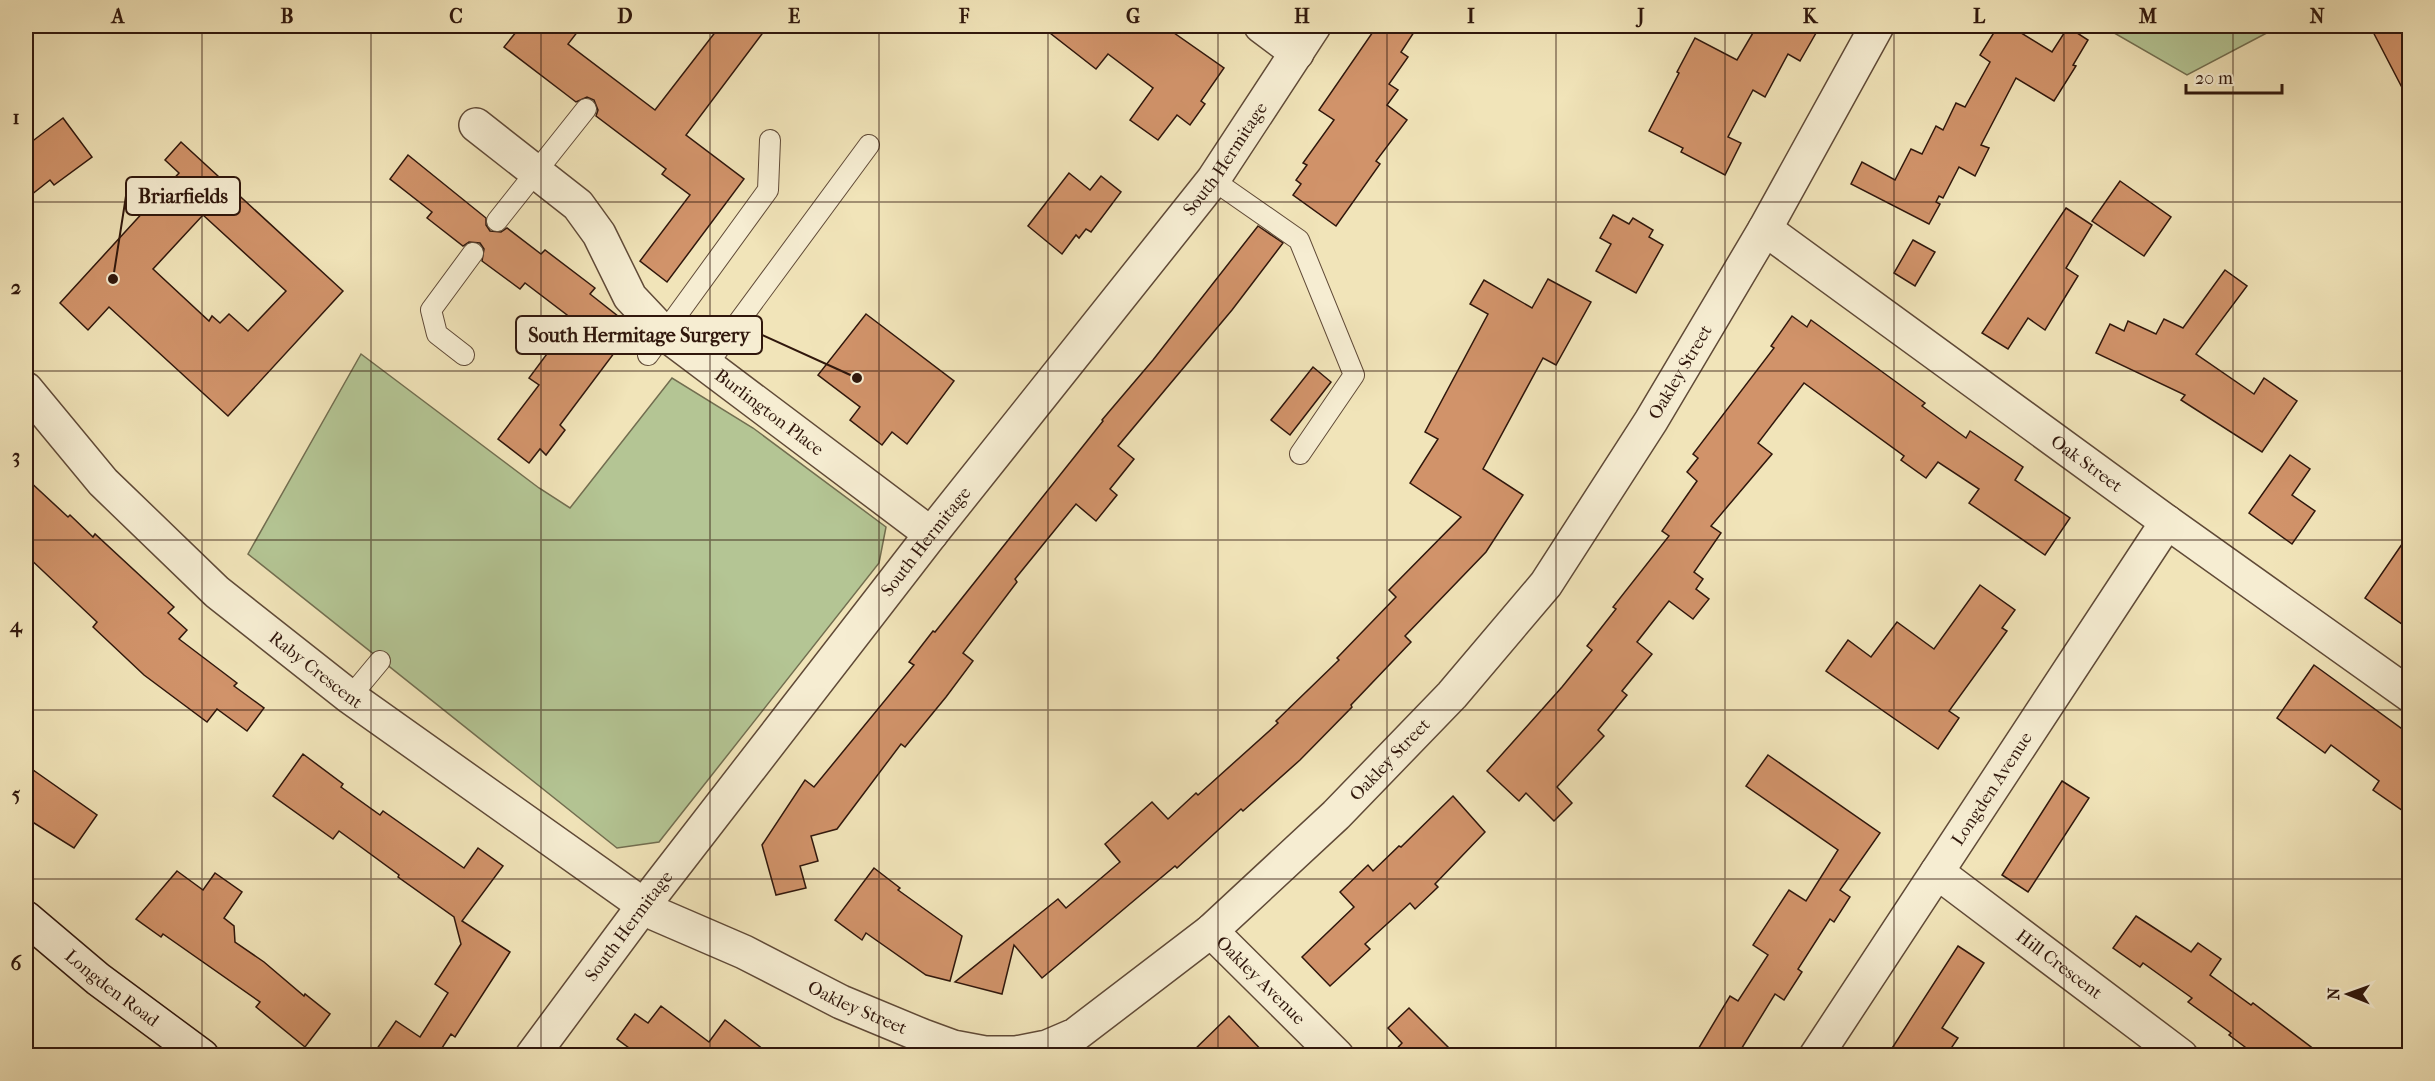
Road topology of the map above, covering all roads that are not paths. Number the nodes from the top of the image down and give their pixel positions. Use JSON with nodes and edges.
{"nodes":[{"id":1,"x":1261,"y":26,"type":"edge"},
{"id":2,"x":1314,"y":26,"type":"edge"},
{"id":3,"x":1877,"y":26,"type":"edge"},
{"id":4,"x":1297,"y":53,"type":"junction"},
{"id":5,"x":586,"y":109,"type":"dead end"},
{"id":6,"x":476,"y":124,"type":"dead end"},
{"id":7,"x":770,"y":140,"type":"dead end"},
{"id":8,"x":869,"y":145,"type":"dead end"},
{"id":9,"x":536,"y":170,"type":"junction"},
{"id":10,"x":1213,"y":180,"type":"junction"},
{"id":11,"x":497,"y":221,"type":"dead end"},
{"id":12,"x":1765,"y":229,"type":"junction"},
{"id":13,"x":473,"y":253,"type":"dead end"},
{"id":14,"x":656,"y":344,"type":"junction"},
{"id":15,"x":464,"y":355,"type":"dead end"},
{"id":16,"x":706,"y":366,"type":"junction"},
{"id":17,"x":26,"y":389,"type":"edge"},
{"id":18,"x":1300,"y":454,"type":"dead end"},
{"id":19,"x":2167,"y":522,"type":"junction"},
{"id":20,"x":931,"y":534,"type":"junction"},
{"id":21,"x":380,"y":661,"type":"dead end"},
{"id":22,"x":2409,"y":694,"type":"edge"},
{"id":23,"x":350,"y":697,"type":"junction"},
{"id":24,"x":1937,"y":872,"type":"junction"},
{"id":25,"x":644,"y":905,"type":"junction"},
{"id":26,"x":26,"y":918,"type":"edge"},
{"id":27,"x":1211,"y":932,"type":"junction"},
{"id":28,"x":202,"y":1056,"type":"edge"},
{"id":29,"x":532,"y":1056,"type":"edge"},
{"id":30,"x":1337,"y":1056,"type":"edge"},
{"id":31,"x":1816,"y":1056,"type":"edge"},
{"id":32,"x":2181,"y":1056,"type":"edge"}],
"edges":[{"from":1,"to":4,"type":"street"},
{"from":2,"to":4,"type":"street","name":"South Hermitage"},
{"from":3,"to":12,"type":"street","name":"Oakley Street"},
{"from":4,"to":10,"type":"street","name":"South Hermitage"},
{"from":5,"to":9,"type":"lane"},
{"from":6,"to":9,"type":"street","name":"Burlington Place"},
{"from":7,"to":14,"type":"lane"},
{"from":8,"to":16,"type":"lane"},
{"from":9,"to":11,"type":"lane"},
{"from":9,"to":14,"type":"street","name":"Burlington Place"},
{"from":10,"to":18,"type":"lane"},
{"from":10,"to":20,"type":"street","name":"South Hermitage"},
{"from":12,"to":19,"type":"street","name":"Oak Street"},
{"from":12,"to":27,"type":"street","name":"Oakley Street"},
{"from":13,"to":15,"type":"lane"},
{"from":14,"to":16,"type":"street","name":"Burlington Place"},
{"from":16,"to":20,"type":"street","name":"Burlington Place"},
{"from":17,"to":23,"type":"street","name":"Raby Crescent"},
{"from":19,"to":22,"type":"street","name":"Oak Street"},
{"from":19,"to":24,"type":"street","name":"Longden Avenue"},
{"from":20,"to":25,"type":"street","name":"South Hermitage"},
{"from":21,"to":23,"type":"lane"},
{"from":23,"to":25,"type":"street","name":"Raby Crescent"},
{"from":24,"to":31,"type":"street","name":"Longden Avenue"},
{"from":24,"to":32,"type":"street","name":"Hill Crescent"},
{"from":25,"to":27,"type":"street","name":"Oakley Street"},
{"from":25,"to":29,"type":"street","name":"South Hermitage"},
{"from":26,"to":28,"type":"street","name":"Longden Road"},
{"from":27,"to":30,"type":"street","name":"Oakley Avenue"}]}
